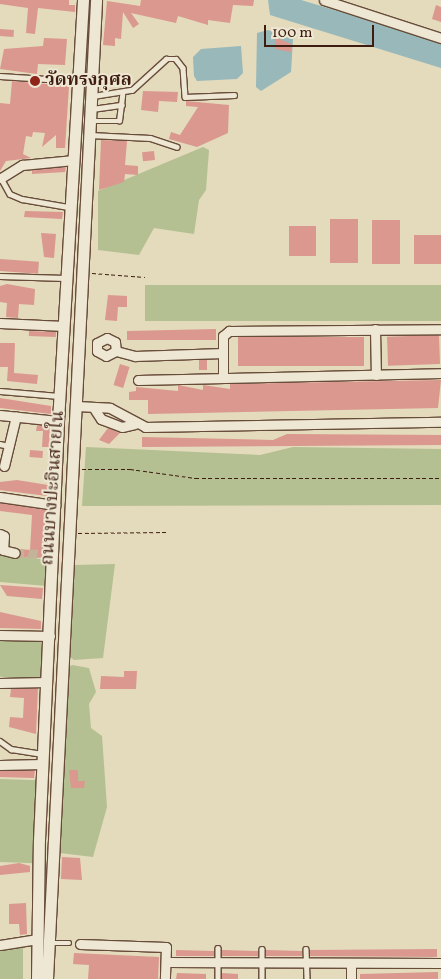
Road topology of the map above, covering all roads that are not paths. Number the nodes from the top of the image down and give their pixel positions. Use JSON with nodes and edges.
{"nodes":[{"id":1,"x":83,"y":0,"type":"edge"},
{"id":2,"x":96,"y":0,"type":"edge"},
{"id":3,"x":324,"y":0,"type":"edge"},
{"id":4,"x":441,"y":38,"type":"edge"},
{"id":5,"x":0,"y":76,"type":"edge"},
{"id":6,"x":78,"y":81,"type":"junction"},
{"id":7,"x":122,"y":95,"type":"junction"},
{"id":8,"x":234,"y":95,"type":"dead end"},
{"id":9,"x":91,"y":96,"type":"junction"},
{"id":10,"x":122,"y":104,"type":"junction"},
{"id":11,"x":90,"y":109,"type":"junction"},
{"id":12,"x":90,"y":122,"type":"junction"},
{"id":13,"x":89,"y":135,"type":"junction"},
{"id":14,"x":177,"y":147,"type":"dead end"},
{"id":15,"x":74,"y":160,"type":"junction"},
{"id":16,"x":2,"y":178,"type":"joint"},
{"id":17,"x":71,"y":207,"type":"junction"},
{"id":18,"x":0,"y":276,"type":"edge"},
{"id":19,"x":66,"y":283,"type":"junction"},
{"id":20,"x":83,"y":289,"type":"junction"},
{"id":21,"x":0,"y":323,"type":"edge"},
{"id":22,"x":64,"y":326,"type":"junction"},
{"id":23,"x":375,"y":329,"type":"junction"},
{"id":24,"x":441,"y":329,"type":"edge"},
{"id":25,"x":81,"y":341,"type":"junction"},
{"id":26,"x":223,"y":353,"type":"junction"},
{"id":27,"x":441,"y":373,"type":"edge"},
{"id":28,"x":376,"y":375,"type":"junction"},
{"id":29,"x":223,"y":378,"type":"junction"},
{"id":30,"x":138,"y":380,"type":"dead end"},
{"id":31,"x":0,"y":391,"type":"edge"},
{"id":32,"x":60,"y":397,"type":"junction"},
{"id":33,"x":77,"y":406,"type":"junction"},
{"id":34,"x":94,"y":410,"type":"junction"},
{"id":35,"x":0,"y":415,"type":"edge"},
{"id":36,"x":16,"y":416,"type":"junction"},
{"id":37,"x":58,"y":421,"type":"junction"},
{"id":38,"x":441,"y":422,"type":"edge"},
{"id":39,"x":135,"y":424,"type":"junction"},
{"id":40,"x":0,"y":444,"type":"edge"},
{"id":41,"x":10,"y":446,"type":"junction"},
{"id":42,"x":4,"y":466,"type":"dead end"},
{"id":43,"x":0,"y":497,"type":"edge"},
{"id":44,"x":55,"y":505,"type":"junction"},
{"id":45,"x":0,"y":534,"type":"edge"},
{"id":46,"x":15,"y":553,"type":"dead end"},
{"id":47,"x":0,"y":635,"type":"edge"},
{"id":48,"x":50,"y":636,"type":"junction"},
{"id":49,"x":47,"y":682,"type":"junction"},
{"id":50,"x":0,"y":683,"type":"edge"},
{"id":51,"x":0,"y":741,"type":"edge"},
{"id":52,"x":42,"y":759,"type":"junction"},
{"id":53,"x":0,"y":765,"type":"edge"},
{"id":54,"x":43,"y":941,"type":"junction"},
{"id":55,"x":69,"y":944,"type":"dead end"},
{"id":56,"x":80,"y":944,"type":"dead end"},
{"id":57,"x":0,"y":945,"type":"edge"},
{"id":58,"x":218,"y":948,"type":"dead end"},
{"id":59,"x":262,"y":949,"type":"dead end"},
{"id":60,"x":306,"y":949,"type":"dead end"},
{"id":61,"x":166,"y":962,"type":"junction"},
{"id":62,"x":218,"y":963,"type":"junction"},
{"id":63,"x":262,"y":963,"type":"junction"},
{"id":64,"x":441,"y":963,"type":"edge"},
{"id":65,"x":307,"y":964,"type":"junction"},
{"id":66,"x":351,"y":964,"type":"junction"},
{"id":67,"x":38,"y":979,"type":"edge"},
{"id":68,"x":47,"y":979,"type":"edge"},
{"id":69,"x":165,"y":979,"type":"edge"},
{"id":70,"x":218,"y":979,"type":"edge"},
{"id":71,"x":262,"y":979,"type":"edge"},
{"id":72,"x":307,"y":979,"type":"edge"},
{"id":73,"x":351,"y":979,"type":"edge"}],
"edges":[{"from":1,"to":6,"type":"main road","name":"ถนนบางปะอินสายใน"},
{"from":2,"to":9,"type":"main road","name":"ถนนบางปะอินสายใน"},
{"from":3,"to":4,"type":"street"},
{"from":5,"to":6,"type":"lane"},
{"from":6,"to":15,"type":"main road","name":"ถนนบางปะอินสายใน"},
{"from":7,"to":8,"type":"lane"},
{"from":7,"to":9,"type":"lane"},
{"from":7,"to":10,"type":"lane"},
{"from":9,"to":11,"type":"main road","name":"ถนนบางปะอินสายใน"},
{"from":10,"to":11,"type":"lane"},
{"from":10,"to":12,"type":"lane"},
{"from":11,"to":12,"type":"main road","name":"ถนนบางปะอินสายใน"},
{"from":12,"to":13,"type":"main road","name":"ถนนบางปะอินสายใน"},
{"from":13,"to":14,"type":"lane"},
{"from":13,"to":20,"type":"main road","name":"ถนนบางปะอินสายใน"},
{"from":15,"to":16,"type":"street"},
{"from":15,"to":17,"type":"main road","name":"ถนนบางปะอินสายใน"},
{"from":16,"to":17,"type":"lane"},
{"from":17,"to":19,"type":"main road","name":"ถนนบางปะอินสายใน"},
{"from":18,"to":19,"type":"lane"},
{"from":19,"to":20,"type":"main road"},
{"from":19,"to":22,"type":"main road","name":"ถนนบางปะอินสายใน"},
{"from":20,"to":25,"type":"main road","name":"ถนนบางปะอินสายใน"},
{"from":21,"to":22,"type":"street"},
{"from":22,"to":32,"type":"main road","name":"ถนนบางปะอินสายใน"},
{"from":23,"to":24,"type":"street"},
{"from":23,"to":26,"type":"street"},
{"from":23,"to":28,"type":"street"},
{"from":25,"to":26,"type":"street"},
{"from":25,"to":33,"type":"main road","name":"ถนนบางปะอินสายใน"},
{"from":26,"to":29,"type":"street"},
{"from":27,"to":28,"type":"street"},
{"from":28,"to":29,"type":"street"},
{"from":29,"to":30,"type":"street"},
{"from":31,"to":32,"type":"lane"},
{"from":32,"to":37,"type":"main road","name":"ถนนบางปะอินสายใน"},
{"from":33,"to":34,"type":"street"},
{"from":33,"to":54,"type":"main road","name":"ถนนบางปะอินสายใน"},
{"from":34,"to":39,"type":"street"},
{"from":34,"to":39,"type":"street"},
{"from":35,"to":36,"type":"street"},
{"from":36,"to":37,"type":"street"},
{"from":36,"to":41,"type":"street"},
{"from":37,"to":44,"type":"main road","name":"ถนนบางปะอินสายใน"},
{"from":38,"to":39,"type":"street"},
{"from":40,"to":41,"type":"lane"},
{"from":41,"to":42,"type":"street"},
{"from":43,"to":44,"type":"street"},
{"from":44,"to":48,"type":"main road","name":"ถนนบางปะอินสายใน"},
{"from":45,"to":46,"type":"street"},
{"from":47,"to":48,"type":"street"},
{"from":48,"to":49,"type":"main road","name":"ถนนบางปะอินสายใน"},
{"from":49,"to":50,"type":"street"},
{"from":49,"to":52,"type":"main road","name":"ถนนบางปะอินสายใน"},
{"from":51,"to":52,"type":"lane"},
{"from":52,"to":53,"type":"street"},
{"from":52,"to":54,"type":"main road","name":"ถนนบางปะอินสายใน"},
{"from":54,"to":55,"type":"lane"},
{"from":54,"to":57,"type":"street"},
{"from":54,"to":67,"type":"main road","name":"ถนนบางปะอินสายใน"},
{"from":54,"to":68,"type":"main road","name":"ถนนบางปะอินสายใน"},
{"from":56,"to":61,"type":"street"},
{"from":58,"to":62,"type":"lane"},
{"from":59,"to":63,"type":"lane"},
{"from":60,"to":65,"type":"lane"},
{"from":61,"to":62,"type":"street"},
{"from":61,"to":69,"type":"street"},
{"from":62,"to":63,"type":"street"},
{"from":62,"to":70,"type":"lane"},
{"from":63,"to":65,"type":"street"},
{"from":63,"to":71,"type":"lane"},
{"from":64,"to":66,"type":"street"},
{"from":65,"to":66,"type":"street"},
{"from":65,"to":72,"type":"lane"},
{"from":66,"to":73,"type":"street"}]}
